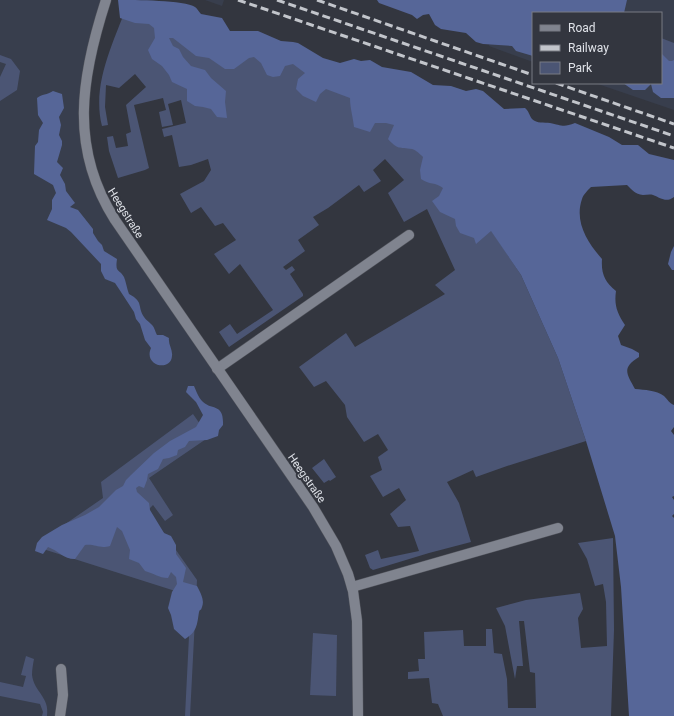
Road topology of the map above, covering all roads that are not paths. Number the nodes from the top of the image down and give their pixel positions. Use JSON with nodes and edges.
{"nodes":[{"id":1,"x":106,"y":0,"type":"edge"},
{"id":2,"x":409,"y":235,"type":"dead end"},
{"id":3,"x":217,"y":369,"type":"junction"},
{"id":4,"x":558,"y":528,"type":"dead end"},
{"id":5,"x":352,"y":587,"type":"junction"},
{"id":6,"x":61,"y":669,"type":"dead end"},
{"id":7,"x":60,"y":716,"type":"edge"},
{"id":8,"x":358,"y":716,"type":"edge"}],
"edges":[{"from":1,"to":3,"type":"street","name":"Heegstraße"},
{"from":2,"to":3,"type":"street"},
{"from":3,"to":5,"type":"street","name":"Heegstraße"},
{"from":4,"to":5,"type":"street"},
{"from":5,"to":8,"type":"street","name":"Heegstraße"},
{"from":6,"to":7,"type":"street"}]}
